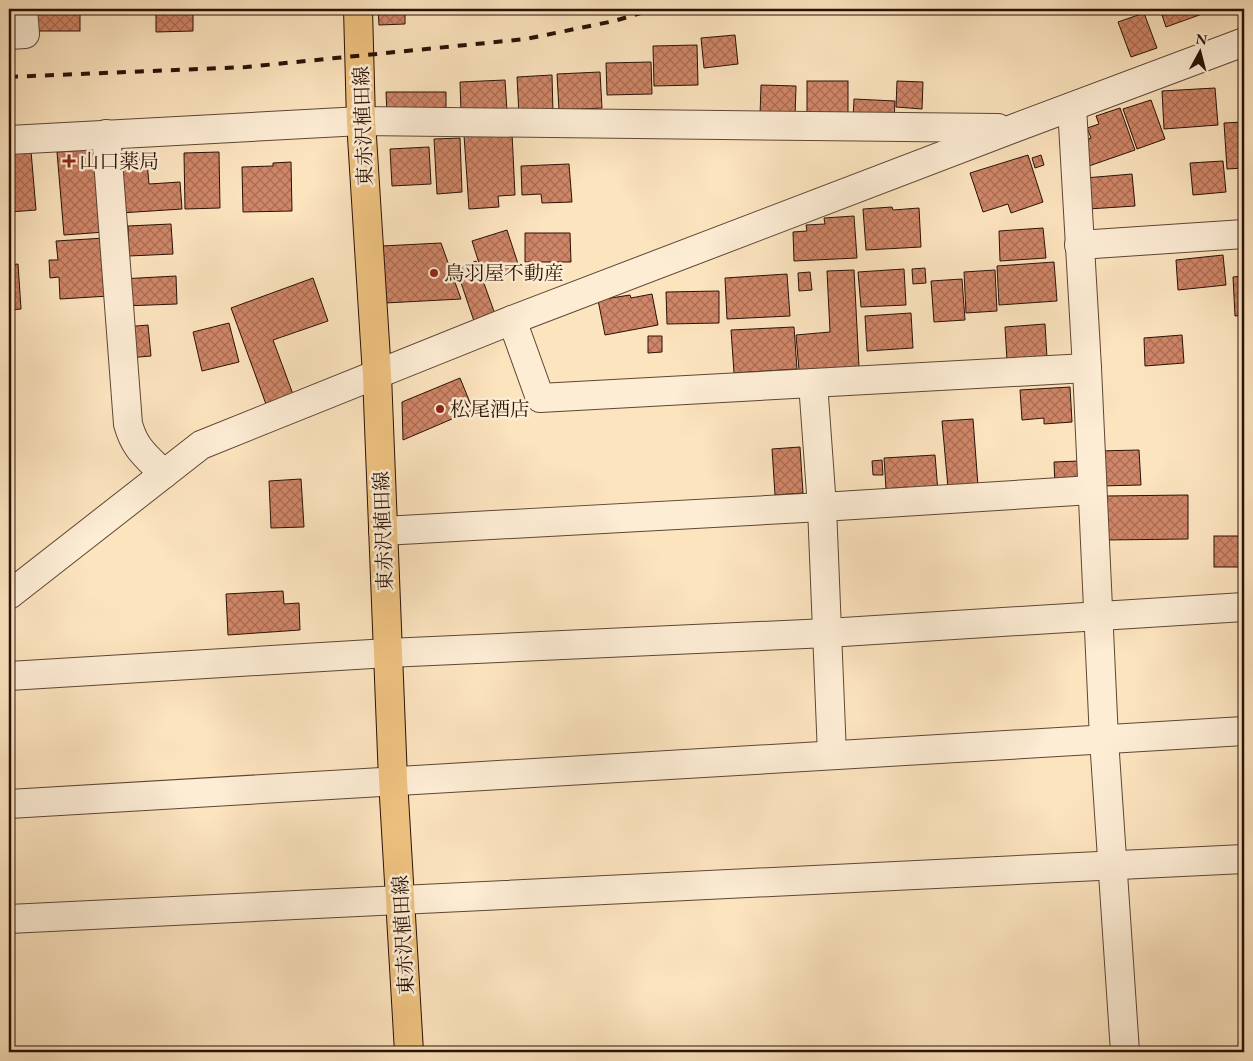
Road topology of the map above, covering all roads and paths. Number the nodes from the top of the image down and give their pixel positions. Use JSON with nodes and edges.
{"nodes":[{"id":1,"x":23,"y":9,"type":"edge"},
{"id":2,"x":358,"y":9,"type":"edge"},
{"id":3,"x":9,"y":35,"type":"edge"},
{"id":4,"x":1244,"y":42,"type":"edge"},
{"id":5,"x":1072,"y":107,"type":"junction"},
{"id":6,"x":361,"y":121,"type":"junction"},
{"id":7,"x":1012,"y":128,"type":"junction"},
{"id":8,"x":106,"y":134,"type":"junction"},
{"id":9,"x":9,"y":140,"type":"edge"},
{"id":10,"x":1244,"y":234,"type":"edge"},
{"id":11,"x":1079,"y":245,"type":"junction"},
{"id":12,"x":512,"y":320,"type":"junction"},
{"id":13,"x":1087,"y":368,"type":"junction"},
{"id":14,"x":376,"y":375,"type":"junction"},
{"id":15,"x":813,"y":383,"type":"junction"},
{"id":16,"x":164,"y":474,"type":"junction"},
{"id":17,"x":1092,"y":490,"type":"junction"},
{"id":18,"x":822,"y":507,"type":"junction"},
{"id":19,"x":383,"y":531,"type":"junction"},
{"id":20,"x":9,"y":595,"type":"edge"},
{"id":21,"x":1244,"y":607,"type":"edge"},
{"id":22,"x":1099,"y":615,"type":"junction"},
{"id":23,"x":827,"y":633,"type":"junction"},
{"id":24,"x":388,"y":653,"type":"junction"},
{"id":25,"x":9,"y":676,"type":"edge"},
{"id":26,"x":1244,"y":732,"type":"edge"},
{"id":27,"x":1104,"y":739,"type":"junction"},
{"id":28,"x":832,"y":755,"type":"junction"},
{"id":29,"x":393,"y":780,"type":"junction"},
{"id":30,"x":9,"y":804,"type":"edge"},
{"id":31,"x":1244,"y":859,"type":"edge"},
{"id":32,"x":1113,"y":866,"type":"junction"},
{"id":33,"x":401,"y":900,"type":"junction"},
{"id":34,"x":9,"y":919,"type":"edge"},
{"id":35,"x":409,"y":1052,"type":"edge"},
{"id":36,"x":1125,"y":1052,"type":"edge"}],
"edges":[{"from":1,"to":3,"type":"street"},
{"from":2,"to":6,"type":"main road","name":"東赤沢植田線"},
{"from":4,"to":5,"type":"street"},
{"from":5,"to":7,"type":"street"},
{"from":5,"to":11,"type":"street"},
{"from":6,"to":7,"type":"street"},
{"from":6,"to":8,"type":"street"},
{"from":6,"to":14,"type":"main road","name":"東赤沢植田線"},
{"from":7,"to":12,"type":"street"},
{"from":8,"to":9,"type":"street"},
{"from":8,"to":16,"type":"street"},
{"from":10,"to":11,"type":"street"},
{"from":11,"to":13,"type":"street"},
{"from":12,"to":14,"type":"street"},
{"from":12,"to":15,"type":"street"},
{"from":13,"to":15,"type":"street"},
{"from":13,"to":17,"type":"street"},
{"from":14,"to":16,"type":"street"},
{"from":14,"to":19,"type":"main road","name":"東赤沢植田線"},
{"from":15,"to":18,"type":"street"},
{"from":16,"to":20,"type":"street"},
{"from":17,"to":18,"type":"street"},
{"from":17,"to":22,"type":"street"},
{"from":18,"to":19,"type":"street"},
{"from":18,"to":23,"type":"street"},
{"from":19,"to":24,"type":"main road","name":"東赤沢植田線"},
{"from":21,"to":22,"type":"street"},
{"from":22,"to":23,"type":"street"},
{"from":22,"to":27,"type":"street"},
{"from":23,"to":24,"type":"street"},
{"from":23,"to":28,"type":"street"},
{"from":24,"to":25,"type":"street"},
{"from":24,"to":29,"type":"main road","name":"東赤沢植田線"},
{"from":26,"to":27,"type":"street"},
{"from":27,"to":28,"type":"street"},
{"from":27,"to":32,"type":"street"},
{"from":28,"to":29,"type":"street"},
{"from":29,"to":30,"type":"street"},
{"from":29,"to":33,"type":"main road","name":"東赤沢植田線"},
{"from":31,"to":32,"type":"street"},
{"from":32,"to":33,"type":"street"},
{"from":32,"to":36,"type":"street"},
{"from":33,"to":34,"type":"street"},
{"from":33,"to":35,"type":"main road","name":"東赤沢植田線"}]}
